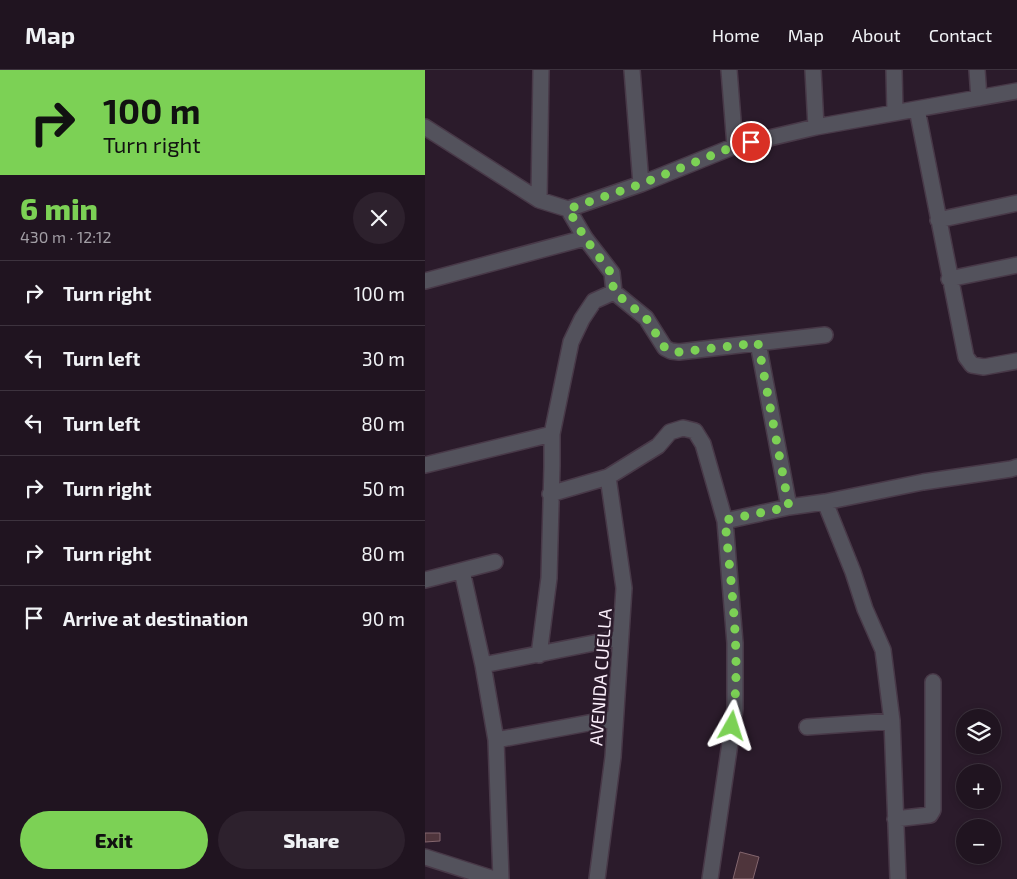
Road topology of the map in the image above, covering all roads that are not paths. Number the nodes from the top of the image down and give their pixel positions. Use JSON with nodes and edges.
{"nodes":[{"id":1,"x":541,"y":70,"type":"edge"},
{"id":2,"x":632,"y":70,"type":"edge"},
{"id":3,"x":729,"y":70,"type":"edge"},
{"id":4,"x":813,"y":70,"type":"edge"},
{"id":5,"x":894,"y":70,"type":"edge"},
{"id":6,"x":977,"y":70,"type":"edge"},
{"id":7,"x":1017,"y":92,"type":"edge"},
{"id":8,"x":979,"y":98,"type":"junction"},
{"id":9,"x":917,"y":109,"type":"junction"},
{"id":10,"x":895,"y":113,"type":"junction"},
{"id":11,"x":425,"y":127,"type":"edge"},
{"id":12,"x":816,"y":127,"type":"junction"},
{"id":13,"x":735,"y":146,"type":"junction"},
{"id":14,"x":641,"y":184,"type":"junction"},
{"id":15,"x":539,"y":200,"type":"junction"},
{"id":16,"x":1017,"y":203,"type":"edge"},
{"id":17,"x":568,"y":209,"type":"junction"},
{"id":18,"x":938,"y":220,"type":"junction"},
{"id":19,"x":585,"y":238,"type":"junction"},
{"id":20,"x":1017,"y":265,"type":"edge"},
{"id":21,"x":949,"y":279,"type":"junction"},
{"id":22,"x":425,"y":281,"type":"edge"},
{"id":23,"x":614,"y":292,"type":"junction"},
{"id":24,"x":825,"y":335,"type":"dead end"},
{"id":25,"x":758,"y":343,"type":"junction"},
{"id":26,"x":1017,"y":362,"type":"edge"},
{"id":27,"x":552,"y":434,"type":"junction"},
{"id":28,"x":425,"y":465,"type":"edge"},
{"id":29,"x":1017,"y":467,"type":"edge"},
{"id":30,"x":608,"y":477,"type":"junction"},
{"id":31,"x":550,"y":494,"type":"junction"},
{"id":32,"x":825,"y":502,"type":"junction"},
{"id":33,"x":789,"y":507,"type":"junction"},
{"id":34,"x":725,"y":520,"type":"junction"},
{"id":35,"x":495,"y":562,"type":"dead end"},
{"id":36,"x":461,"y":571,"type":"junction"},
{"id":37,"x":425,"y":580,"type":"edge"},
{"id":38,"x":619,"y":638,"type":"junction"},
{"id":39,"x":539,"y":655,"type":"junction"},
{"id":40,"x":483,"y":665,"type":"junction"},
{"id":41,"x":933,"y":682,"type":"dead end"},
{"id":42,"x":615,"y":718,"type":"junction"},
{"id":43,"x":892,"y":721,"type":"junction"},
{"id":44,"x":807,"y":727,"type":"dead end"},
{"id":45,"x":496,"y":740,"type":"junction"},
{"id":46,"x":895,"y":819,"type":"junction"},
{"id":47,"x":425,"y":857,"type":"edge"},
{"id":48,"x":494,"y":879,"type":"edge"},
{"id":49,"x":501,"y":879,"type":"edge"},
{"id":50,"x":597,"y":879,"type":"edge"},
{"id":51,"x":710,"y":879,"type":"edge"},
{"id":52,"x":898,"y":879,"type":"edge"}],
"edges":[{"from":1,"to":15,"type":"street"},
{"from":2,"to":14,"type":"street"},
{"from":3,"to":13,"type":"street"},
{"from":4,"to":12,"type":"street"},
{"from":5,"to":10,"type":"street"},
{"from":6,"to":8,"type":"street"},
{"from":7,"to":8,"type":"street"},
{"from":8,"to":9,"type":"street"},
{"from":9,"to":10,"type":"street"},
{"from":9,"to":18,"type":"street"},
{"from":10,"to":12,"type":"street"},
{"from":11,"to":15,"type":"street"},
{"from":12,"to":13,"type":"street"},
{"from":13,"to":14,"type":"street"},
{"from":14,"to":17,"type":"street"},
{"from":15,"to":17,"type":"street"},
{"from":16,"to":18,"type":"street"},
{"from":17,"to":19,"type":"street"},
{"from":18,"to":21,"type":"street"},
{"from":19,"to":22,"type":"street"},
{"from":19,"to":23,"type":"street"},
{"from":20,"to":21,"type":"street"},
{"from":21,"to":26,"type":"street"},
{"from":23,"to":25,"type":"street"},
{"from":23,"to":27,"type":"street"},
{"from":24,"to":25,"type":"street"},
{"from":25,"to":33,"type":"street"},
{"from":27,"to":28,"type":"street"},
{"from":27,"to":31,"type":"street"},
{"from":29,"to":32,"type":"street"},
{"from":30,"to":31,"type":"street"},
{"from":30,"to":34,"type":"street"},
{"from":30,"to":38,"type":"street","name":"AVENIDA CUELLA"},
{"from":31,"to":39,"type":"street"},
{"from":32,"to":33,"type":"street"},
{"from":32,"to":43,"type":"street"},
{"from":33,"to":34,"type":"street"},
{"from":34,"to":51,"type":"street"},
{"from":35,"to":36,"type":"street"},
{"from":36,"to":37,"type":"street"},
{"from":36,"to":40,"type":"street"},
{"from":38,"to":39,"type":"street"},
{"from":38,"to":42,"type":"street","name":"AVENIDA CUELLA"},
{"from":39,"to":40,"type":"street"},
{"from":40,"to":45,"type":"street"},
{"from":41,"to":46,"type":"street"},
{"from":42,"to":45,"type":"street"},
{"from":42,"to":50,"type":"street","name":"AVENIDA CUELLA"},
{"from":43,"to":44,"type":"street"},
{"from":43,"to":46,"type":"street"},
{"from":45,"to":49,"type":"street"},
{"from":46,"to":52,"type":"street"},
{"from":47,"to":48,"type":"street"}]}
